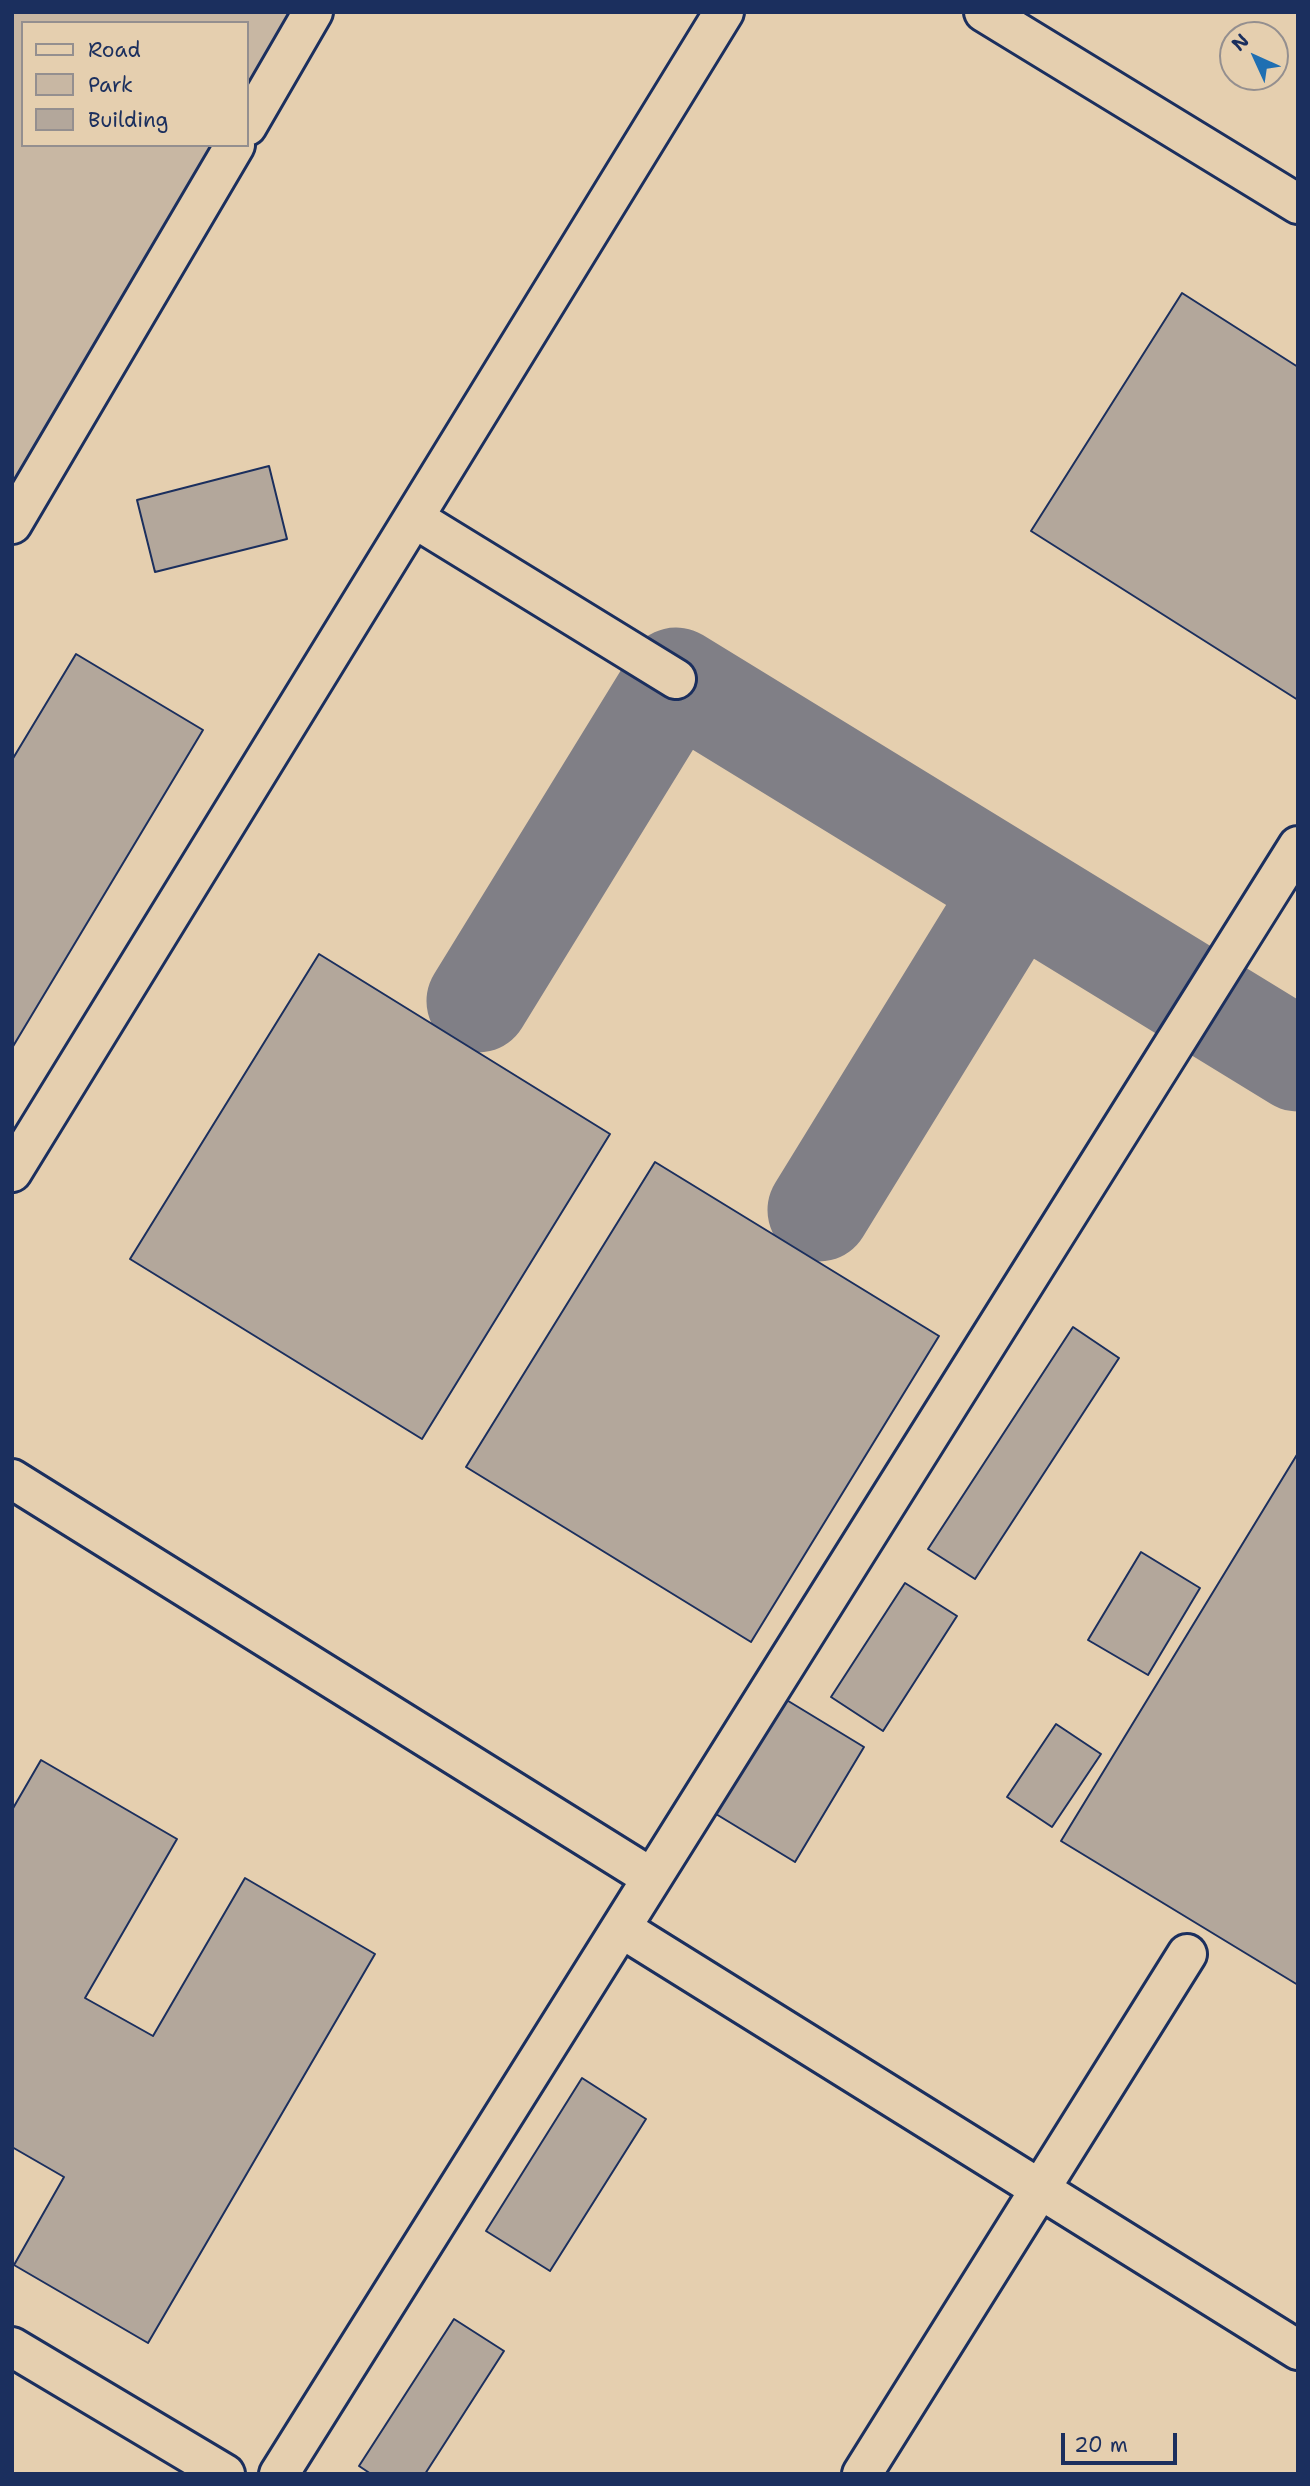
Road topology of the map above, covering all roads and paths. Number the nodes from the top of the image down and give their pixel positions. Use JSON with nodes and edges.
{"nodes":[{"id":1,"x":313,"y":12,"type":"edge"},
{"id":2,"x":724,"y":12,"type":"edge"},
{"id":3,"x":984,"y":12,"type":"edge"},
{"id":4,"x":248,"y":123,"type":"edge"},
{"id":5,"x":234,"y":147,"type":"edge"},
{"id":6,"x":1298,"y":204,"type":"edge"},
{"id":7,"x":414,"y":519,"type":"junction"},
{"id":8,"x":12,"y":524,"type":"edge"},
{"id":9,"x":676,"y":679,"type":"dead end"},
{"id":10,"x":1298,"y":846,"type":"edge"},
{"id":11,"x":12,"y":1172,"type":"edge"},
{"id":12,"x":12,"y":1479,"type":"edge"},
{"id":13,"x":652,"y":1878,"type":"junction"},
{"id":14,"x":621,"y":1928,"type":"junction"},
{"id":15,"x":1187,"y":1954,"type":"dead end"},
{"id":16,"x":1040,"y":2189,"type":"junction"},
{"id":17,"x":12,"y":2347,"type":"edge"},
{"id":18,"x":1298,"y":2350,"type":"edge"},
{"id":19,"x":225,"y":2474,"type":"edge"},
{"id":20,"x":279,"y":2474,"type":"edge"},
{"id":21,"x":862,"y":2474,"type":"edge"}],
"edges":[{"from":1,"to":4,"type":"lane"},
{"from":2,"to":7,"type":"lane"},
{"from":3,"to":6,"type":"lane"},
{"from":5,"to":8,"type":"lane"},
{"from":7,"to":9,"type":"lane"},
{"from":7,"to":11,"type":"lane"},
{"from":10,"to":13,"type":"lane"},
{"from":12,"to":13,"type":"lane"},
{"from":13,"to":14,"type":"lane"},
{"from":14,"to":16,"type":"lane"},
{"from":14,"to":20,"type":"lane"},
{"from":15,"to":16,"type":"lane"},
{"from":16,"to":18,"type":"lane"},
{"from":16,"to":21,"type":"lane"},
{"from":17,"to":19,"type":"lane"}]}
